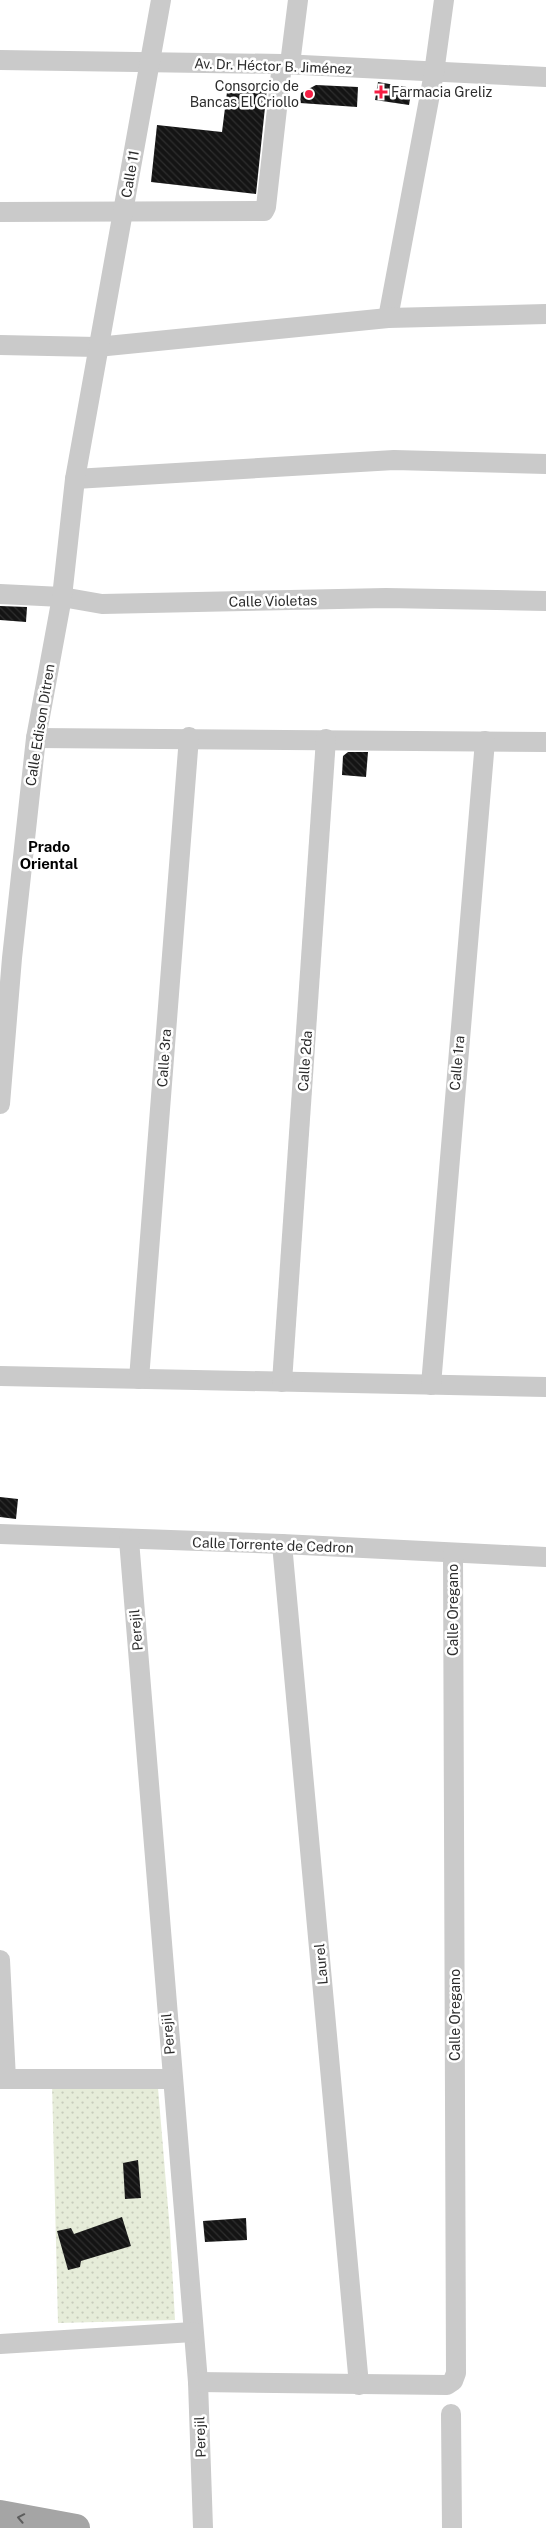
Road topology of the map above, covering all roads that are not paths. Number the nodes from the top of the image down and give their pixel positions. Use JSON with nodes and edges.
{"nodes":[{"id":1,"x":161,"y":0,"type":"edge"},
{"id":2,"x":298,"y":0,"type":"edge"},
{"id":3,"x":444,"y":0,"type":"edge"},
{"id":4,"x":0,"y":60,"type":"edge"},
{"id":5,"x":150,"y":63,"type":"junction"},
{"id":6,"x":286,"y":64,"type":"junction"},
{"id":7,"x":434,"y":73,"type":"junction"},
{"id":8,"x":546,"y":77,"type":"edge"},
{"id":9,"x":0,"y":212,"type":"edge"},
{"id":10,"x":124,"y":212,"type":"junction"},
{"id":11,"x":546,"y":314,"type":"edge"},
{"id":12,"x":388,"y":318,"type":"junction"},
{"id":13,"x":0,"y":345,"type":"edge"},
{"id":14,"x":97,"y":347,"type":"junction"},
{"id":15,"x":546,"y":464,"type":"edge"},
{"id":16,"x":75,"y":478,"type":"junction"},
{"id":17,"x":0,"y":594,"type":"edge"},
{"id":18,"x":62,"y":597,"type":"junction"},
{"id":19,"x":546,"y":601,"type":"edge"},
{"id":20,"x":189,"y":737,"type":"junction"},
{"id":21,"x":36,"y":738,"type":"junction"},
{"id":22,"x":326,"y":740,"type":"junction"},
{"id":23,"x":484,"y":741,"type":"junction"},
{"id":24,"x":546,"y":742,"type":"edge"},
{"id":25,"x":6,"y":958,"type":"edge"},
{"id":26,"x":0,"y":1104,"type":"edge"},
{"id":27,"x":0,"y":1376,"type":"edge"},
{"id":28,"x":139,"y":1379,"type":"junction"},
{"id":29,"x":282,"y":1382,"type":"junction"},
{"id":30,"x":431,"y":1385,"type":"junction"},
{"id":31,"x":546,"y":1387,"type":"edge"},
{"id":32,"x":0,"y":1534,"type":"edge"},
{"id":33,"x":128,"y":1540,"type":"junction"},
{"id":34,"x":282,"y":1544,"type":"junction"},
{"id":35,"x":453,"y":1554,"type":"junction"},
{"id":36,"x":546,"y":1557,"type":"edge"},
{"id":37,"x":0,"y":1960,"type":"edge"},
{"id":38,"x":3,"y":2078,"type":"edge"},
{"id":39,"x":172,"y":2079,"type":"junction"},
{"id":40,"x":193,"y":2332,"type":"junction"},
{"id":41,"x":0,"y":2344,"type":"edge"},
{"id":42,"x":198,"y":2382,"type":"junction"},
{"id":43,"x":359,"y":2385,"type":"junction"},
{"id":44,"x":451,"y":2414,"type":"dead end"},
{"id":45,"x":0,"y":2514,"type":"edge"},
{"id":46,"x":76,"y":2528,"type":"edge"},
{"id":47,"x":203,"y":2528,"type":"edge"},
{"id":48,"x":452,"y":2528,"type":"edge"}],
"edges":[{"from":1,"to":5,"type":"street","name":"Calle 11"},
{"from":2,"to":6,"type":"street"},
{"from":3,"to":7,"type":"street"},
{"from":4,"to":5,"type":"street","name":"Av. Dr. Héctor B. Jiménez"},
{"from":5,"to":6,"type":"street","name":"Av. Dr. Héctor B. Jiménez"},
{"from":5,"to":10,"type":"street","name":"Calle 11"},
{"from":6,"to":7,"type":"street","name":"Av. Dr. Héctor B. Jiménez"},
{"from":6,"to":10,"type":"street"},
{"from":7,"to":8,"type":"street","name":"Av. Dr. Héctor B. Jiménez"},
{"from":7,"to":12,"type":"street"},
{"from":9,"to":10,"type":"street"},
{"from":10,"to":14,"type":"street","name":"Calle 11"},
{"from":11,"to":12,"type":"street"},
{"from":12,"to":14,"type":"street"},
{"from":13,"to":14,"type":"street"},
{"from":14,"to":16,"type":"street","name":"Calle Edison Ditren"},
{"from":15,"to":16,"type":"street"},
{"from":16,"to":18,"type":"street","name":"Calle Edison Ditren"},
{"from":17,"to":18,"type":"street","name":"Calle Violetas"},
{"from":18,"to":19,"type":"street","name":"Calle Violetas"},
{"from":18,"to":21,"type":"street","name":"Calle Edison Ditren"},
{"from":20,"to":21,"type":"street"},
{"from":20,"to":22,"type":"street"},
{"from":20,"to":28,"type":"street","name":"Calle 3ra"},
{"from":21,"to":25,"type":"street","name":"Calle Edison Ditren"},
{"from":22,"to":23,"type":"street"},
{"from":22,"to":29,"type":"street","name":"Calle 2da"},
{"from":23,"to":24,"type":"street"},
{"from":23,"to":30,"type":"street","name":"Calle 1ra"},
{"from":25,"to":26,"type":"street","name":"Calle Edison Ditren"},
{"from":27,"to":28,"type":"street"},
{"from":28,"to":29,"type":"street"},
{"from":29,"to":30,"type":"street"},
{"from":30,"to":31,"type":"street"},
{"from":32,"to":33,"type":"street","name":"Calle Torrente de Cedron"},
{"from":33,"to":34,"type":"street","name":"Calle Torrente de Cedron"},
{"from":33,"to":39,"type":"street","name":"Perejil"},
{"from":34,"to":35,"type":"street","name":"Calle Torrente de Cedron"},
{"from":34,"to":43,"type":"street","name":"Laurel"},
{"from":35,"to":36,"type":"street","name":"Calle Torrente de Cedron"},
{"from":35,"to":43,"type":"street","name":"Calle Oregano"},
{"from":37,"to":38,"type":"street"},
{"from":38,"to":39,"type":"street"},
{"from":39,"to":40,"type":"street","name":"Perejil"},
{"from":40,"to":41,"type":"street"},
{"from":40,"to":42,"type":"street","name":"Perejil"},
{"from":42,"to":43,"type":"street"},
{"from":42,"to":47,"type":"street","name":"Perejil"},
{"from":44,"to":48,"type":"street"},
{"from":46,"to":45,"type":"main road","one_way":true}]}
